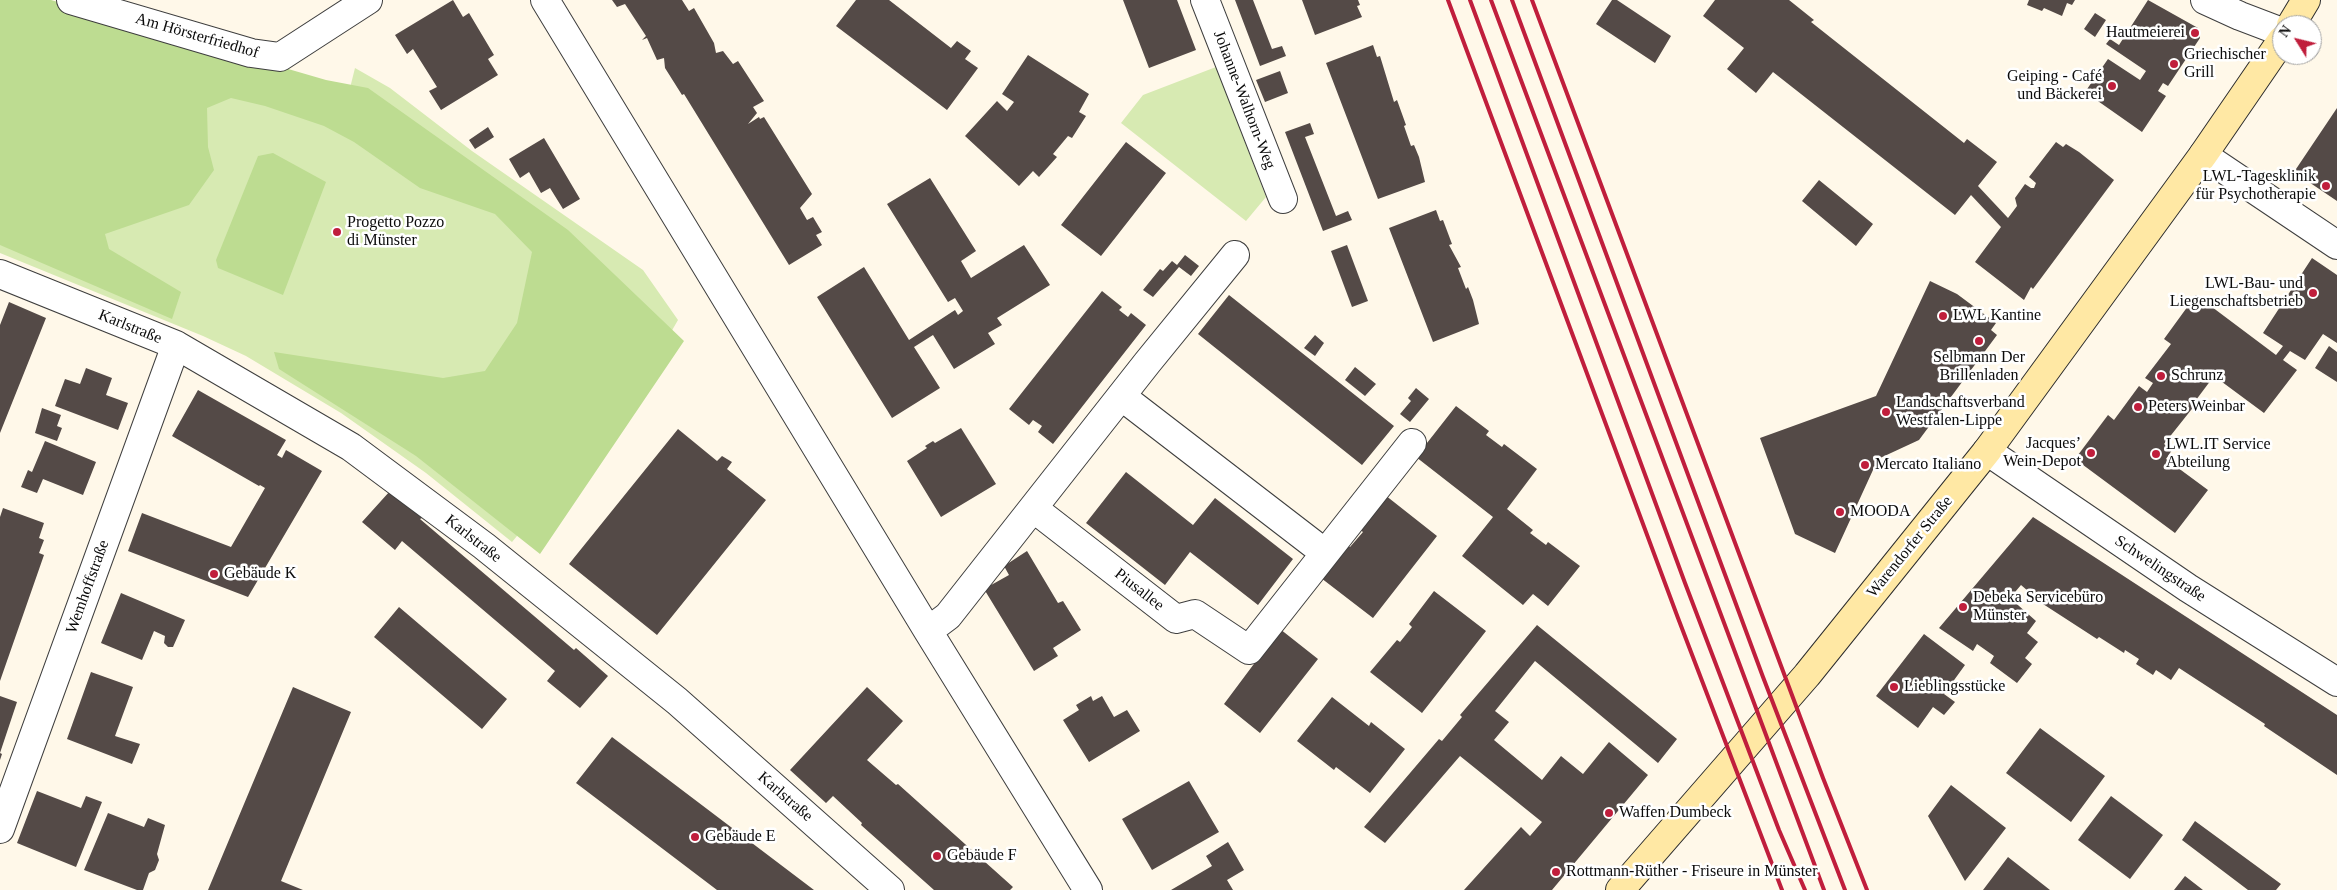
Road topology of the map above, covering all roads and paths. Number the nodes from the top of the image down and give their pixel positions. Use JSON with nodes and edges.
{"nodes":[{"id":1,"x":71,"y":0,"type":"edge"},
{"id":2,"x":368,"y":0,"type":"edge"},
{"id":3,"x":545,"y":0,"type":"edge"},
{"id":4,"x":1206,"y":0,"type":"edge"},
{"id":5,"x":2205,"y":0,"type":"edge"},
{"id":6,"x":2306,"y":0,"type":"edge"},
{"id":7,"x":2297,"y":15,"type":"edge"},
{"id":8,"x":2272,"y":28,"type":"edge"},
{"id":9,"x":2272,"y":55,"type":"edge"},
{"id":10,"x":2203,"y":155,"type":"junction"},
{"id":11,"x":1283,"y":199,"type":"dead end"},
{"id":12,"x":2337,"y":245,"type":"edge"},
{"id":13,"x":1235,"y":255,"type":"dead end"},
{"id":14,"x":0,"y":274,"type":"edge"},
{"id":15,"x":176,"y":345,"type":"junction"},
{"id":16,"x":1121,"y":396,"type":"junction"},
{"id":17,"x":1412,"y":443,"type":"dead end"},
{"id":18,"x":1986,"y":451,"type":"junction"},
{"id":19,"x":1033,"y":508,"type":"junction"},
{"id":20,"x":1325,"y":553,"type":"junction"},
{"id":21,"x":928,"y":631,"type":"junction"},
{"id":22,"x":2337,"y":682,"type":"edge"},
{"id":23,"x":0,"y":829,"type":"edge"},
{"id":24,"x":890,"y":890,"type":"edge"},
{"id":25,"x":1088,"y":890,"type":"edge"},
{"id":26,"x":1620,"y":890,"type":"edge"}],
"edges":[{"from":1,"to":2,"type":"street","name":"Am Hörsterfriedhof"},
{"from":3,"to":21,"type":"street"},
{"from":4,"to":11,"type":"street","name":"Johanne-Walhorn-Weg"},
{"from":5,"to":8,"type":"street"},
{"from":6,"to":7,"type":"main road"},
{"from":9,"to":10,"type":"main road","name":"Warendorfer Straße"},
{"from":10,"to":12,"type":"street"},
{"from":10,"to":18,"type":"main road","name":"Warendorfer Straße"},
{"from":13,"to":16,"type":"street"},
{"from":14,"to":15,"type":"street","name":"Karlstraße"},
{"from":15,"to":23,"type":"street","name":"Wemhoffstraße"},
{"from":15,"to":24,"type":"street","name":"Karlstraße"},
{"from":16,"to":19,"type":"street"},
{"from":16,"to":20,"type":"street"},
{"from":17,"to":20,"type":"street","name":"Piusallee"},
{"from":18,"to":22,"type":"street","name":"Schwelingstraße"},
{"from":18,"to":26,"type":"main road","name":"Warendorfer Straße"},
{"from":19,"to":20,"type":"street","name":"Piusallee"},
{"from":19,"to":21,"type":"street"},
{"from":21,"to":25,"type":"street"}]}
